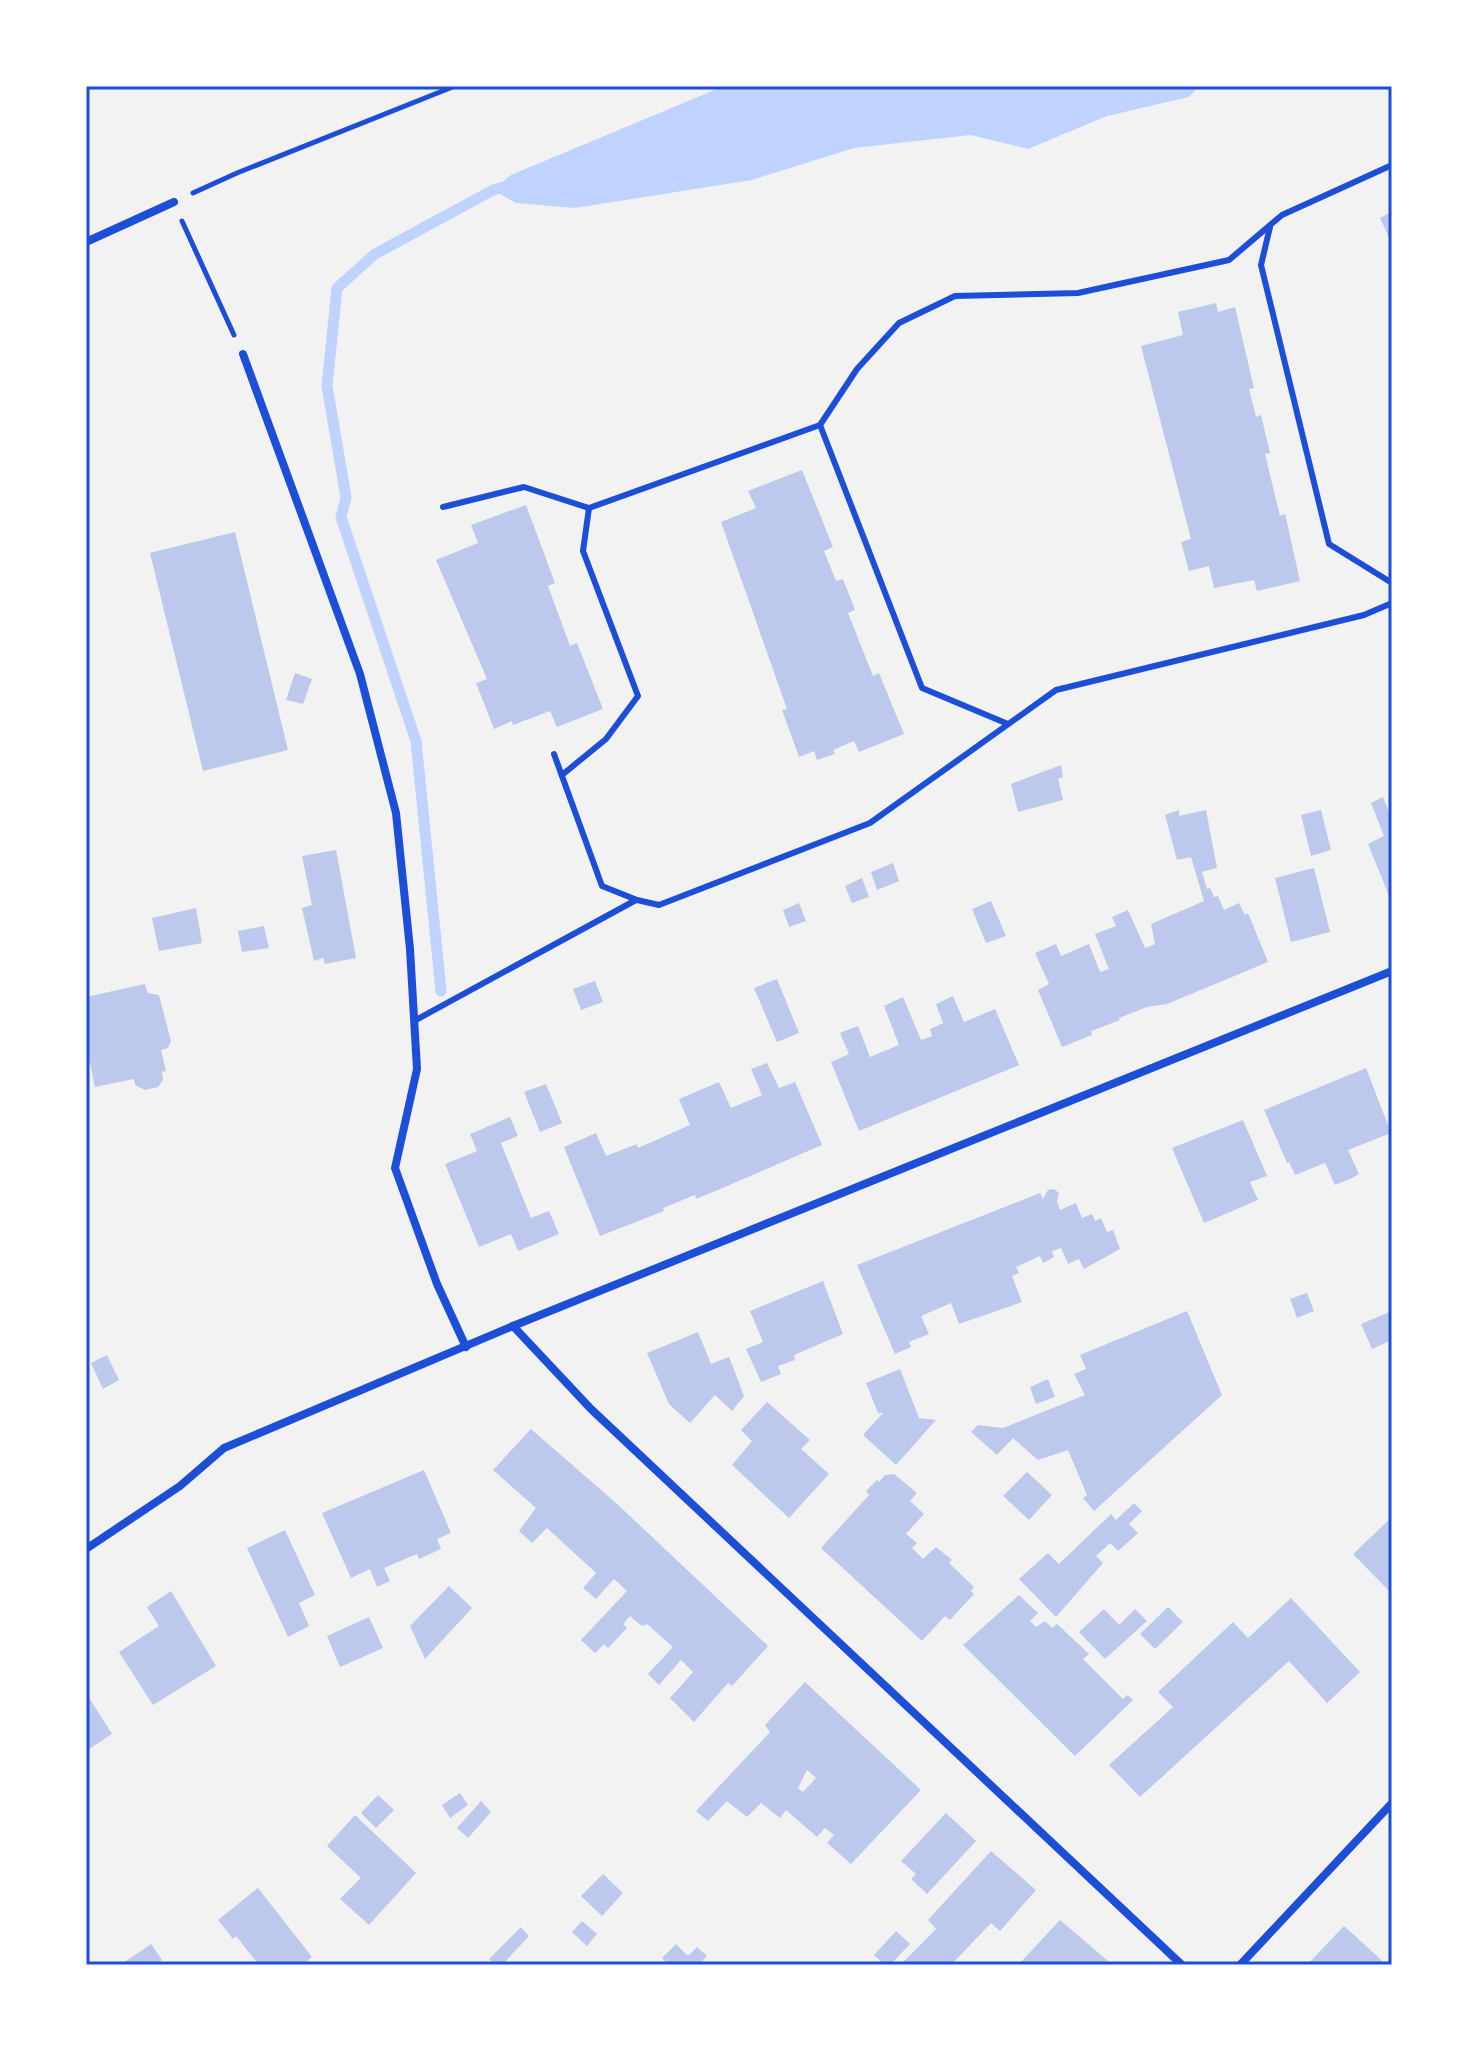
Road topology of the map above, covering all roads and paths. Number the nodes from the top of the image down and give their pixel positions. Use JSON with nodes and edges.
{"nodes":[{"id":1,"x":455,"y":86,"type":"edge"},
{"id":2,"x":1392,"y":165,"type":"edge"},
{"id":3,"x":174,"y":202,"type":"junction"},
{"id":4,"x":1271,"y":225,"type":"junction"},
{"id":5,"x":86,"y":242,"type":"edge"},
{"id":6,"x":243,"y":354,"type":"joint"},
{"id":7,"x":820,"y":425,"type":"junction"},
{"id":8,"x":443,"y":507,"type":"dead end"},
{"id":9,"x":589,"y":508,"type":"junction"},
{"id":10,"x":1392,"y":583,"type":"edge"},
{"id":11,"x":1392,"y":603,"type":"edge"},
{"id":12,"x":1008,"y":724,"type":"junction"},
{"id":13,"x":554,"y":754,"type":"dead end"},
{"id":14,"x":562,"y":775,"type":"junction"},
{"id":15,"x":637,"y":900,"type":"junction"},
{"id":16,"x":1392,"y":971,"type":"edge"},
{"id":17,"x":414,"y":1021,"type":"junction"},
{"id":18,"x":513,"y":1326,"type":"junction"},
{"id":19,"x":466,"y":1347,"type":"junction"},
{"id":20,"x":86,"y":1549,"type":"edge"},
{"id":21,"x":1392,"y":1803,"type":"edge"},
{"id":22,"x":1182,"y":1965,"type":"edge"},
{"id":23,"x":1240,"y":1965,"type":"edge"}],
"edges":[{"from":1,"to":3,"type":"path"},
{"from":2,"to":4,"type":"lane"},
{"from":3,"to":5,"type":"street"},
{"from":3,"to":6,"type":"path"},
{"from":4,"to":7,"type":"lane"},
{"from":4,"to":10,"type":"lane"},
{"from":6,"to":17,"type":"street"},
{"from":7,"to":9,"type":"lane"},
{"from":7,"to":12,"type":"lane"},
{"from":8,"to":9,"type":"lane"},
{"from":9,"to":14,"type":"lane"},
{"from":11,"to":12,"type":"lane"},
{"from":12,"to":15,"type":"lane"},
{"from":13,"to":14,"type":"lane"},
{"from":14,"to":15,"type":"lane"},
{"from":15,"to":17,"type":"lane"},
{"from":16,"to":18,"type":"street"},
{"from":17,"to":19,"type":"street"},
{"from":18,"to":19,"type":"street"},
{"from":18,"to":22,"type":"street"},
{"from":19,"to":20,"type":"street"},
{"from":21,"to":23,"type":"street"}]}
